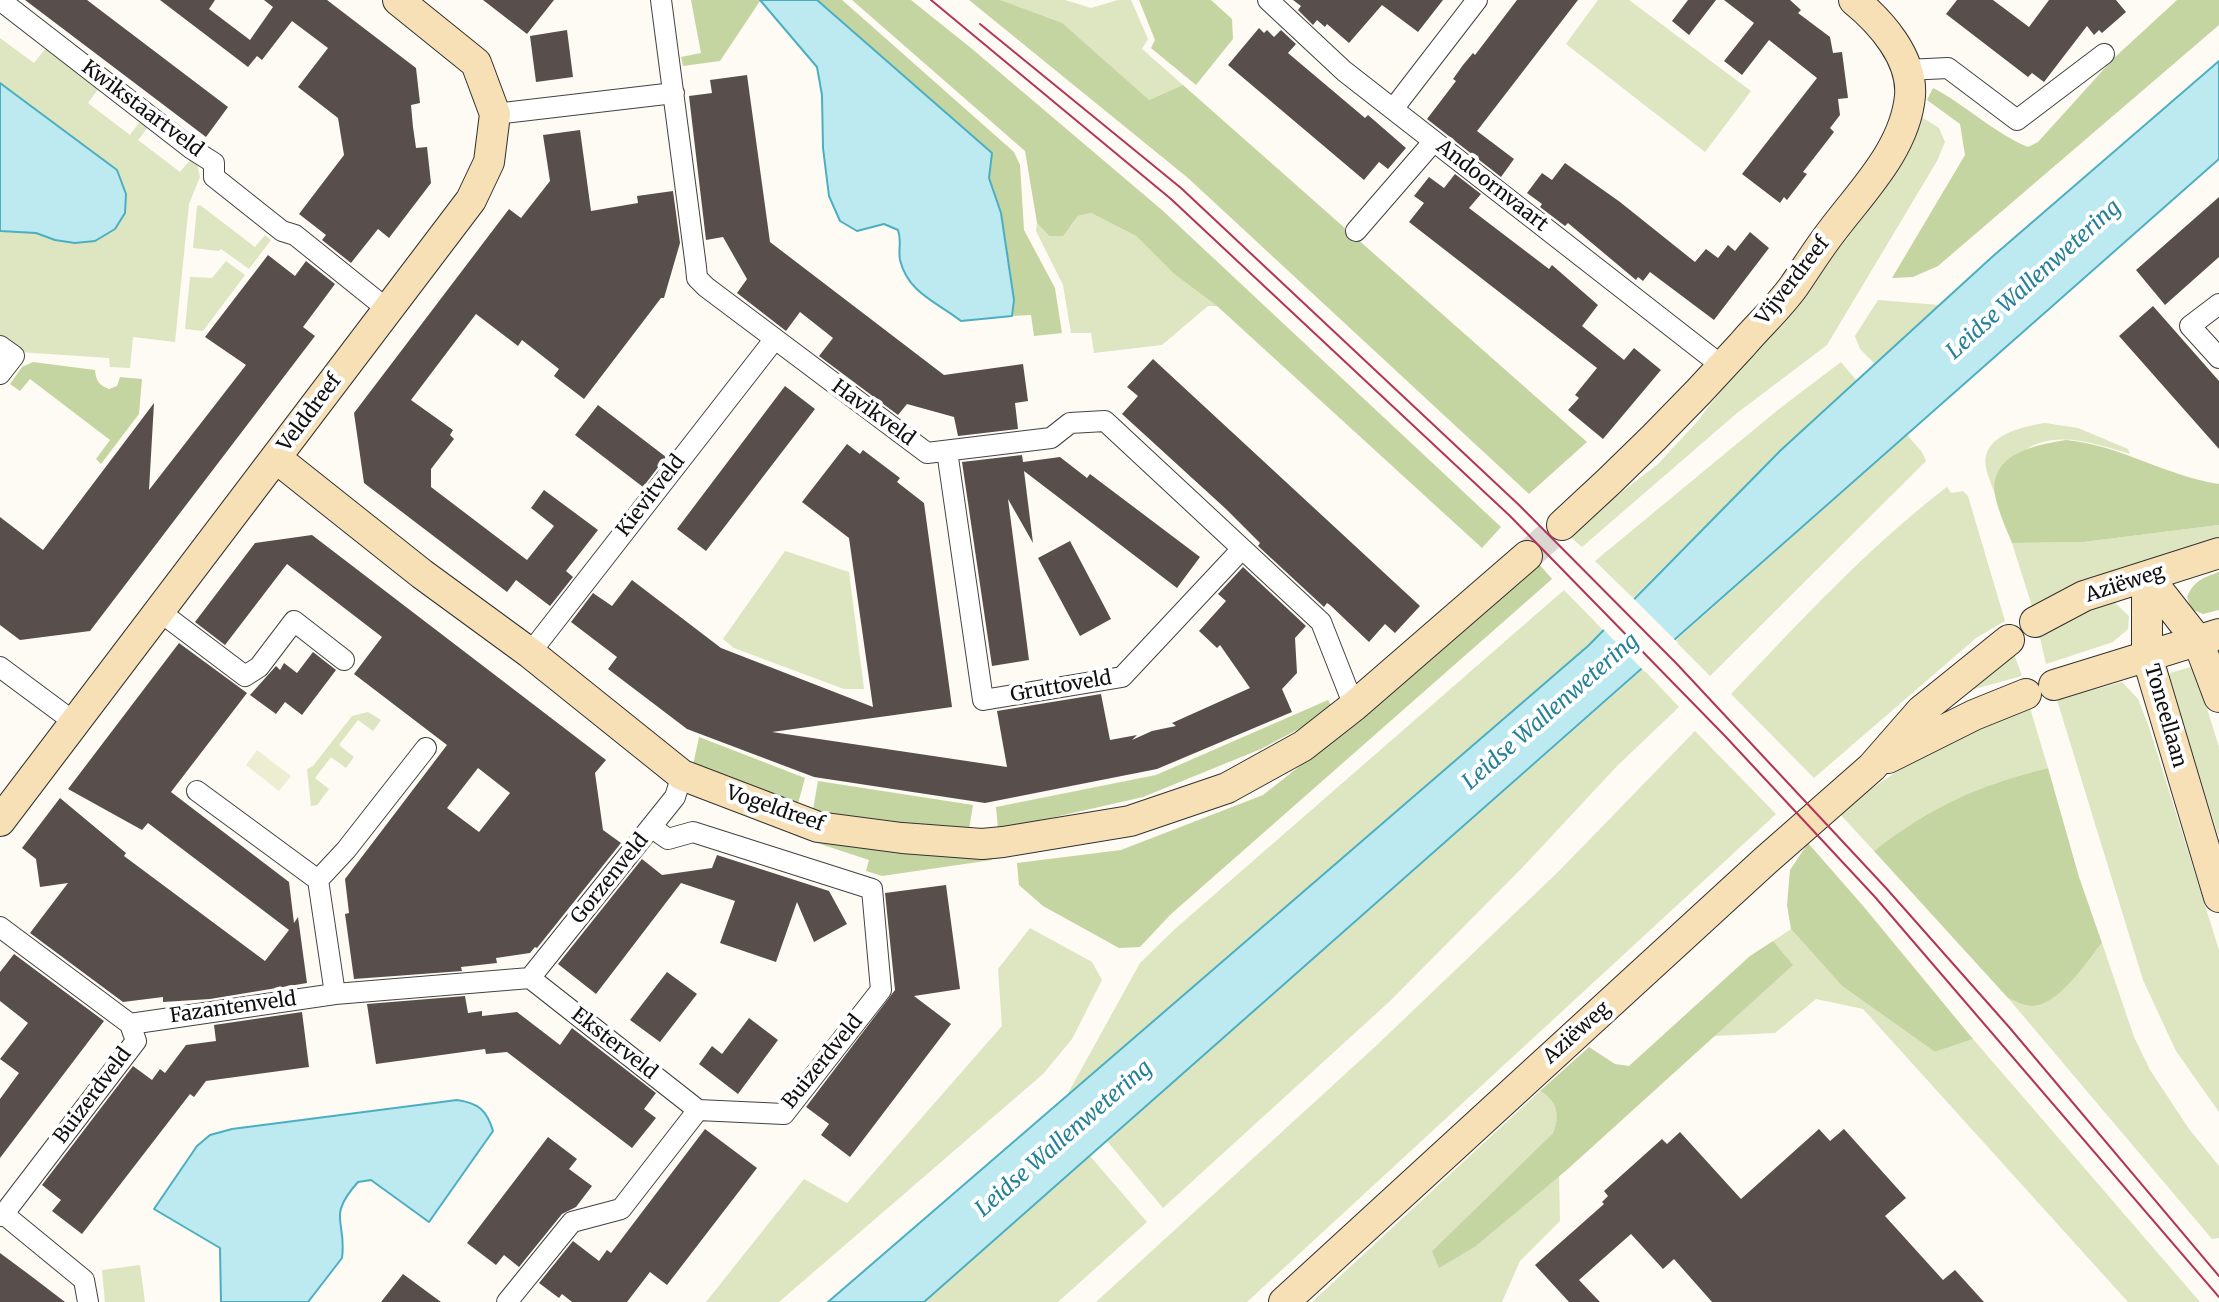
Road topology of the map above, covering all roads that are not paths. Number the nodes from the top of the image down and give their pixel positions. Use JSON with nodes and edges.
{"nodes":[{"id":1,"x":0,"y":0,"type":"edge"},
{"id":2,"x":398,"y":0,"type":"edge"},
{"id":3,"x":661,"y":0,"type":"edge"},
{"id":4,"x":1268,"y":0,"type":"edge"},
{"id":5,"x":1477,"y":0,"type":"edge"},
{"id":6,"x":1854,"y":0,"type":"edge"},
{"id":7,"x":2104,"y":54,"type":"dead end"},
{"id":8,"x":1906,"y":70,"type":"junction"},
{"id":9,"x":674,"y":93,"type":"junction"},
{"id":10,"x":1393,"y":109,"type":"junction"},
{"id":11,"x":495,"y":114,"type":"junction"},
{"id":12,"x":1434,"y":141,"type":"junction"},
{"id":13,"x":1356,"y":231,"type":"dead end"},
{"id":14,"x":2219,"y":304,"type":"edge"},
{"id":15,"x":387,"y":309,"type":"junction"},
{"id":16,"x":774,"y":340,"type":"junction"},
{"id":17,"x":0,"y":346,"type":"edge"},
{"id":18,"x":2219,"y":358,"type":"edge"},
{"id":19,"x":1722,"y":366,"type":"junction"},
{"id":20,"x":0,"y":374,"type":"edge"},
{"id":21,"x":947,"y":451,"type":"junction"},
{"id":22,"x":276,"y":458,"type":"junction"},
{"id":23,"x":1562,"y":525,"type":"tunnel mouth"},
{"id":24,"x":1241,"y":550,"type":"junction"},
{"id":25,"x":2219,"y":553,"type":"edge"},
{"id":26,"x":1527,"y":556,"type":"tunnel mouth"},
{"id":27,"x":2147,"y":576,"type":"junction"},
{"id":28,"x":159,"y":611,"type":"junction"},
{"id":29,"x":2035,"y":622,"type":"dead end"},
{"id":30,"x":2209,"y":638,"type":"edge"},
{"id":31,"x":2009,"y":640,"type":"dead end"},
{"id":32,"x":530,"y":653,"type":"junction"},
{"id":33,"x":2147,"y":656,"type":"junction"},
{"id":34,"x":344,"y":660,"type":"dead end"},
{"id":35,"x":0,"y":667,"type":"edge"},
{"id":36,"x":2219,"y":697,"type":"edge"},
{"id":37,"x":1354,"y":706,"type":"junction"},
{"id":38,"x":74,"y":722,"type":"junction"},
{"id":39,"x":426,"y":748,"type":"dead end"},
{"id":40,"x":1872,"y":767,"type":"junction"},
{"id":41,"x":682,"y":775,"type":"junction"},
{"id":42,"x":197,"y":791,"type":"dead end"},
{"id":43,"x":0,"y":821,"type":"edge"},
{"id":44,"x":651,"y":827,"type":"junction"},
{"id":45,"x":318,"y":880,"type":"junction"},
{"id":46,"x":2219,"y":897,"type":"edge"},
{"id":47,"x":0,"y":927,"type":"edge"},
{"id":48,"x":530,"y":978,"type":"junction"},
{"id":49,"x":335,"y":994,"type":"junction"},
{"id":50,"x":130,"y":1024,"type":"junction"},
{"id":51,"x":698,"y":1110,"type":"junction"},
{"id":52,"x":3,"y":1216,"type":"edge"},
{"id":53,"x":88,"y":1302,"type":"edge"},
{"id":54,"x":507,"y":1302,"type":"edge"},
{"id":55,"x":1284,"y":1302,"type":"edge"}],
"edges":[{"from":1,"to":15,"type":"street","name":"Kwikstaartveld"},
{"from":2,"to":11,"type":"street","name":"Velddreef"},
{"from":3,"to":9,"type":"street","name":"Havikveld"},
{"from":4,"to":10,"type":"street","name":"Andoornvaart"},
{"from":5,"to":10,"type":"street"},
{"from":6,"to":8,"type":"street","name":"Vijverdreef"},
{"from":7,"to":8,"type":"street"},
{"from":8,"to":19,"type":"street","name":"Vijverdreef"},
{"from":9,"to":11,"type":"street"},
{"from":9,"to":16,"type":"street","name":"Havikveld"},
{"from":10,"to":12,"type":"street","name":"Andoornvaart"},
{"from":11,"to":15,"type":"street","name":"Velddreef"},
{"from":12,"to":13,"type":"street"},
{"from":12,"to":19,"type":"street","name":"Andoornvaart"},
{"from":14,"to":18,"type":"street"},
{"from":15,"to":22,"type":"street","name":"Velddreef"},
{"from":16,"to":21,"type":"street","name":"Havikveld"},
{"from":16,"to":32,"type":"street","name":"Kievitveld"},
{"from":17,"to":20,"type":"street"},
{"from":19,"to":23,"type":"street","name":"Vijverdreef"},
{"from":21,"to":24,"type":"street","name":"Havikveld"},
{"from":21,"to":24,"type":"street","name":"Gruttoveld"},
{"from":22,"to":28,"type":"street","name":"Velddreef"},
{"from":22,"to":32,"type":"street","name":"Vogeldreef"},
{"from":24,"to":37,"type":"street","name":"Havikveld"},
{"from":25,"to":27,"type":"street","name":"Aziëweg"},
{"from":26,"to":37,"type":"street"},
{"from":27,"to":29,"type":"street","name":"Aziëweg"},
{"from":27,"to":30,"type":"street"},
{"from":27,"to":33,"type":"street","name":"Toneellaan"},
{"from":28,"to":34,"type":"street"},
{"from":28,"to":38,"type":"street","name":"Velddreef"},
{"from":30,"to":33,"type":"street","name":"Aziëweg"},
{"from":30,"to":36,"type":"street"},
{"from":31,"to":40,"type":"street","name":"Aziëweg"},
{"from":32,"to":41,"type":"street","name":"Vogeldreef"},
{"from":33,"to":40,"type":"street","name":"Aziëweg"},
{"from":33,"to":46,"type":"street","name":"Toneellaan"},
{"from":35,"to":38,"type":"street"},
{"from":37,"to":41,"type":"street","name":"Vogeldreef"},
{"from":38,"to":43,"type":"street","name":"Velddreef"},
{"from":39,"to":45,"type":"street"},
{"from":40,"to":55,"type":"street","name":"Aziëweg"},
{"from":41,"to":44,"type":"street","name":"Gorzenveld"},
{"from":42,"to":45,"type":"street"},
{"from":44,"to":48,"type":"street","name":"Gorzenveld"},
{"from":44,"to":51,"type":"street","name":"Buizerdveld"},
{"from":45,"to":49,"type":"street"},
{"from":47,"to":50,"type":"street","name":"Buizerdveld"},
{"from":48,"to":49,"type":"street","name":"Fazantenveld"},
{"from":48,"to":51,"type":"street","name":"Eksterveld"},
{"from":49,"to":50,"type":"street","name":"Fazantenveld"},
{"from":50,"to":52,"type":"street","name":"Buizerdveld"},
{"from":51,"to":54,"type":"street"},
{"from":52,"to":53,"type":"street"}]}
